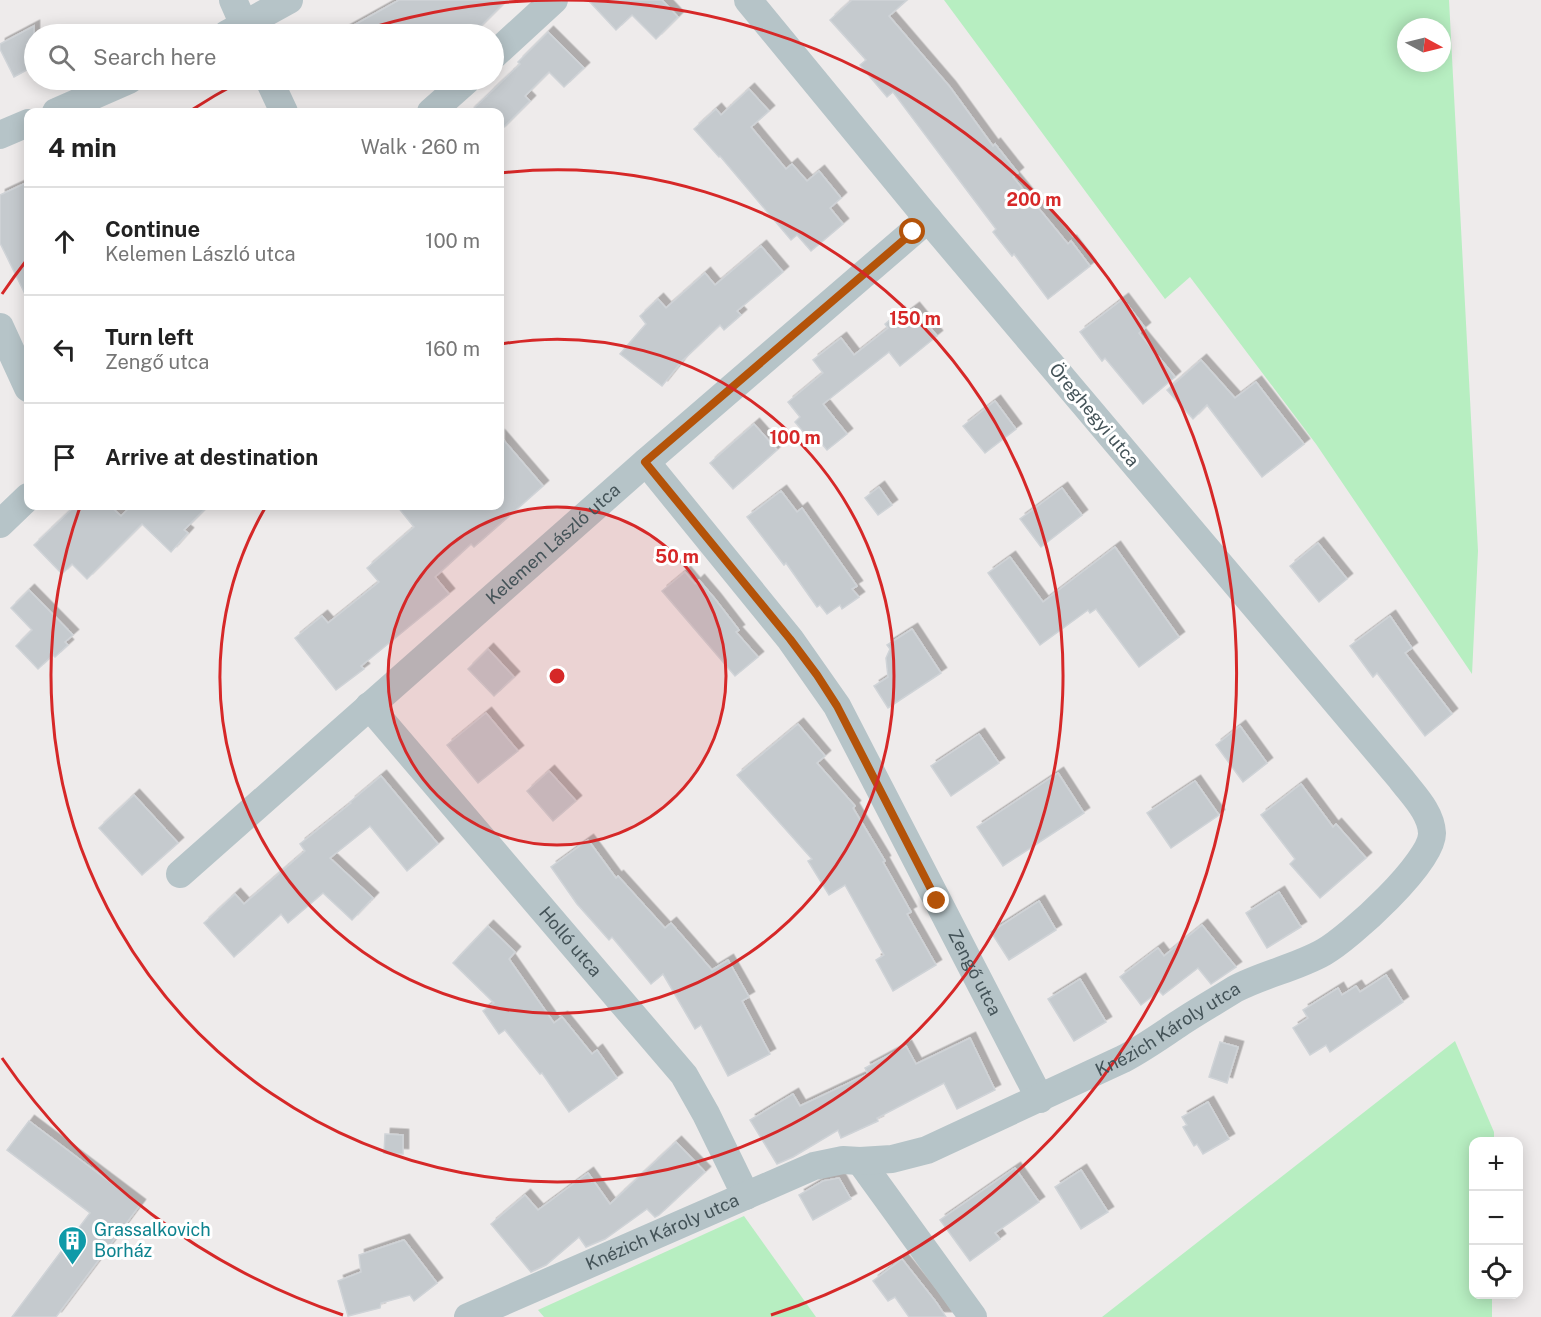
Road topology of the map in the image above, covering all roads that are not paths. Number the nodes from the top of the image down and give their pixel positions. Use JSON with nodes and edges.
{"nodes":[{"id":1,"x":232,"y":0,"type":"edge"},
{"id":2,"x":289,"y":0,"type":"edge"},
{"id":3,"x":554,"y":0,"type":"edge"},
{"id":4,"x":748,"y":0,"type":"edge"},
{"id":5,"x":238,"y":24,"type":"edge"},
{"id":6,"x":252,"y":24,"type":"edge"},
{"id":7,"x":504,"y":46,"type":"edge"},
{"id":8,"x":106,"y":90,"type":"edge"},
{"id":9,"x":274,"y":90,"type":"edge"},
{"id":10,"x":456,"y":90,"type":"edge"},
{"id":11,"x":65,"y":108,"type":"edge"},
{"id":12,"x":282,"y":108,"type":"edge"},
{"id":13,"x":436,"y":108,"type":"edge"},
{"id":14,"x":24,"y":125,"type":"edge"},
{"id":15,"x":0,"y":135,"type":"edge"},
{"id":16,"x":928,"y":219,"type":"junction"},
{"id":17,"x":0,"y":327,"type":"edge"},
{"id":18,"x":24,"y":379,"type":"edge"},
{"id":19,"x":645,"y":462,"type":"junction"},
{"id":20,"x":24,"y":501,"type":"edge"},
{"id":21,"x":0,"y":524,"type":"edge"},
{"id":22,"x":369,"y":706,"type":"junction"},
{"id":23,"x":1432,"y":833,"type":"joint"},
{"id":24,"x":180,"y":874,"type":"dead end"},
{"id":25,"x":1040,"y":1099,"type":"junction"},
{"id":26,"x":860,"y":1161,"type":"junction"},
{"id":27,"x":746,"y":1196,"type":"junction"},
{"id":28,"x":468,"y":1317,"type":"edge"},
{"id":29,"x":973,"y":1317,"type":"edge"}],
"edges":[{"from":1,"to":5,"type":"street"},
{"from":2,"to":6,"type":"street"},
{"from":3,"to":7,"type":"street"},
{"from":4,"to":16,"type":"street","name":"Öreghegyi utca"},
{"from":8,"to":11,"type":"street"},
{"from":9,"to":12,"type":"street"},
{"from":10,"to":13,"type":"street"},
{"from":14,"to":15,"type":"street"},
{"from":16,"to":19,"type":"street","name":"Kelemen László utca"},
{"from":16,"to":23,"type":"street","name":"Öreghegyi utca"},
{"from":17,"to":18,"type":"street"},
{"from":19,"to":22,"type":"street","name":"Kelemen László utca"},
{"from":19,"to":25,"type":"street","name":"Zengő utca"},
{"from":20,"to":21,"type":"street"},
{"from":22,"to":24,"type":"street","name":"Kelemen László utca"},
{"from":22,"to":27,"type":"street","name":"Holló utca"},
{"from":23,"to":25,"type":"street","name":"Knézich Károly utca"},
{"from":25,"to":26,"type":"street","name":"Knézich Károly utca"},
{"from":26,"to":27,"type":"street","name":"Knézich Károly utca"},
{"from":26,"to":29,"type":"street"},
{"from":27,"to":28,"type":"street","name":"Knézich Károly utca"}]}
